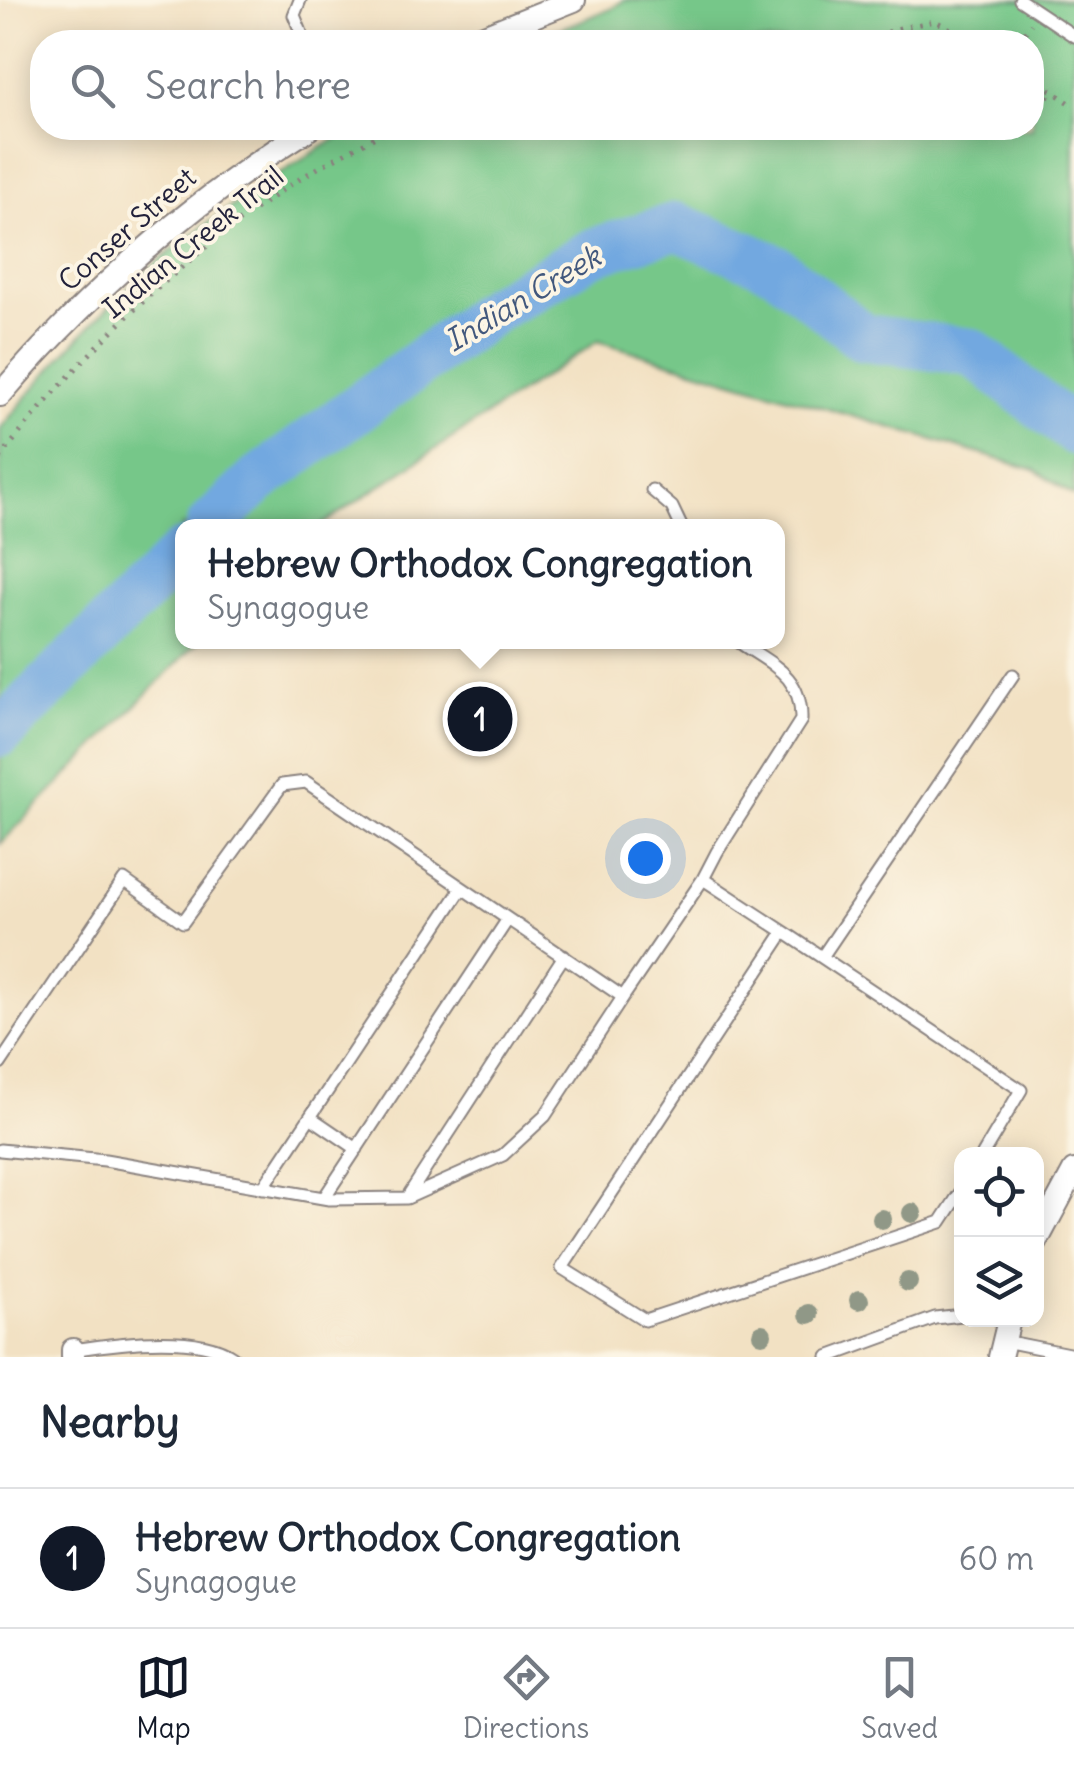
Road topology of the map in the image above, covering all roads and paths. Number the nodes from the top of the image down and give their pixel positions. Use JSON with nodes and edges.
{"nodes":[{"id":1,"x":300,"y":0,"type":"edge"},
{"id":2,"x":1020,"y":0,"type":"edge"},
{"id":3,"x":569,"y":1,"type":"edge"},
{"id":4,"x":300,"y":30,"type":"edge"},
{"id":5,"x":499,"y":30,"type":"edge"},
{"id":6,"x":894,"y":30,"type":"edge"},
{"id":7,"x":953,"y":30,"type":"edge"},
{"id":8,"x":1074,"y":36,"type":"edge"},
{"id":9,"x":1044,"y":86,"type":"edge"},
{"id":10,"x":1052,"y":91,"type":"junction"},
{"id":11,"x":1044,"y":103,"type":"edge"},
{"id":12,"x":1074,"y":106,"type":"edge"},
{"id":13,"x":290,"y":140,"type":"edge"},
{"id":14,"x":370,"y":140,"type":"edge"},
{"id":15,"x":0,"y":394,"type":"edge"},
{"id":16,"x":0,"y":458,"type":"edge"},
{"id":17,"x":652,"y":490,"type":"dead end"},
{"id":18,"x":678,"y":519,"type":"edge"},
{"id":19,"x":749,"y":649,"type":"edge"},
{"id":20,"x":1013,"y":675,"type":"dead end"},
{"id":21,"x":703,"y":879,"type":"junction"},
{"id":22,"x":462,"y":888,"type":"junction"},
{"id":23,"x":508,"y":919,"type":"junction"},
{"id":24,"x":784,"y":932,"type":"junction"},
{"id":25,"x":564,"y":956,"type":"junction"},
{"id":26,"x":822,"y":957,"type":"junction"},
{"id":27,"x":623,"y":997,"type":"junction"},
{"id":28,"x":0,"y":1064,"type":"edge"},
{"id":29,"x":310,"y":1117,"type":"junction"},
{"id":30,"x":987,"y":1147,"type":"edge"},
{"id":31,"x":356,"y":1149,"type":"junction"},
{"id":32,"x":0,"y":1150,"type":"edge"},
{"id":33,"x":1074,"y":1172,"type":"edge"},
{"id":34,"x":263,"y":1188,"type":"junction"},
{"id":35,"x":324,"y":1198,"type":"junction"},
{"id":36,"x":407,"y":1198,"type":"junction"},
{"id":37,"x":954,"y":1202,"type":"edge"},
{"id":38,"x":1038,"y":1237,"type":"edge"},
{"id":39,"x":954,"y":1316,"type":"edge"},
{"id":40,"x":1004,"y":1339,"type":"edge"},
{"id":41,"x":73,"y":1354,"type":"edge"},
{"id":42,"x":1074,"y":1354,"type":"edge"},
{"id":43,"x":233,"y":1357,"type":"edge"},
{"id":44,"x":828,"y":1357,"type":"edge"}],
"edges":[{"from":1,"to":4,"type":"lane"},
{"from":2,"to":8,"type":"lane"},
{"from":3,"to":5,"type":"street"},
{"from":6,"to":7,"type":"path"},
{"from":9,"to":10,"type":"path"},
{"from":10,"to":11,"type":"path"},
{"from":10,"to":12,"type":"path"},
{"from":13,"to":15,"type":"street","name":"Conser Street"},
{"from":14,"to":16,"type":"path","name":"Indian Creek Trail"},
{"from":17,"to":18,"type":"lane"},
{"from":19,"to":21,"type":"lane"},
{"from":20,"to":26,"type":"lane"},
{"from":21,"to":24,"type":"lane"},
{"from":21,"to":27,"type":"lane"},
{"from":22,"to":23,"type":"lane"},
{"from":22,"to":28,"type":"lane"},
{"from":22,"to":29,"type":"lane"},
{"from":23,"to":25,"type":"lane"},
{"from":23,"to":31,"type":"lane"},
{"from":24,"to":26,"type":"lane"},
{"from":24,"to":37,"type":"lane"},
{"from":25,"to":27,"type":"lane"},
{"from":25,"to":36,"type":"lane"},
{"from":26,"to":30,"type":"lane"},
{"from":27,"to":36,"type":"lane"},
{"from":29,"to":31,"type":"lane"},
{"from":29,"to":34,"type":"lane"},
{"from":31,"to":35,"type":"lane"},
{"from":32,"to":34,"type":"lane"},
{"from":33,"to":38,"type":"street"},
{"from":34,"to":35,"type":"lane"},
{"from":35,"to":36,"type":"lane"},
{"from":39,"to":44,"type":"lane"},
{"from":40,"to":42,"type":"lane"},
{"from":41,"to":43,"type":"lane"}]}
